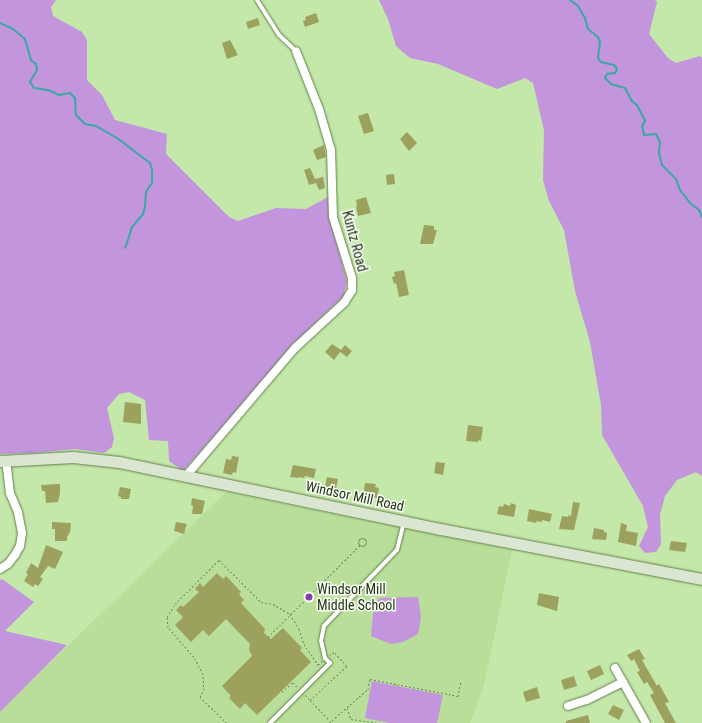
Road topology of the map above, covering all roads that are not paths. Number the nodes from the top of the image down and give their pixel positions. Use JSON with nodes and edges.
{"nodes":[{"id":1,"x":257,"y":0,"type":"edge"},
{"id":2,"x":296,"y":51,"type":"joint"},
{"id":3,"x":3,"y":461,"type":"edge"},
{"id":4,"x":186,"y":476,"type":"junction"},
{"id":5,"x":404,"y":521,"type":"junction"},
{"id":6,"x":0,"y":569,"type":"edge"},
{"id":7,"x":702,"y":579,"type":"edge"},
{"id":8,"x":615,"y":668,"type":"dead end"},
{"id":9,"x":624,"y":682,"type":"junction"},
{"id":10,"x":568,"y":706,"type":"dead end"},
{"id":11,"x":270,"y":723,"type":"edge"},
{"id":12,"x":646,"y":723,"type":"edge"}],
"edges":[{"from":1,"to":2,"type":"lane"},
{"from":2,"to":4,"type":"street","name":"Kuntz Road"},
{"from":3,"to":4,"type":"main road","name":"Windsor Mill Road"},
{"from":3,"to":6,"type":"street"},
{"from":4,"to":5,"type":"main road","name":"Windsor Mill Road"},
{"from":5,"to":7,"type":"main road","name":"Windsor Mill Road"},
{"from":5,"to":11,"type":"lane"},
{"from":8,"to":9,"type":"street"},
{"from":9,"to":10,"type":"street"},
{"from":9,"to":12,"type":"street"}]}
